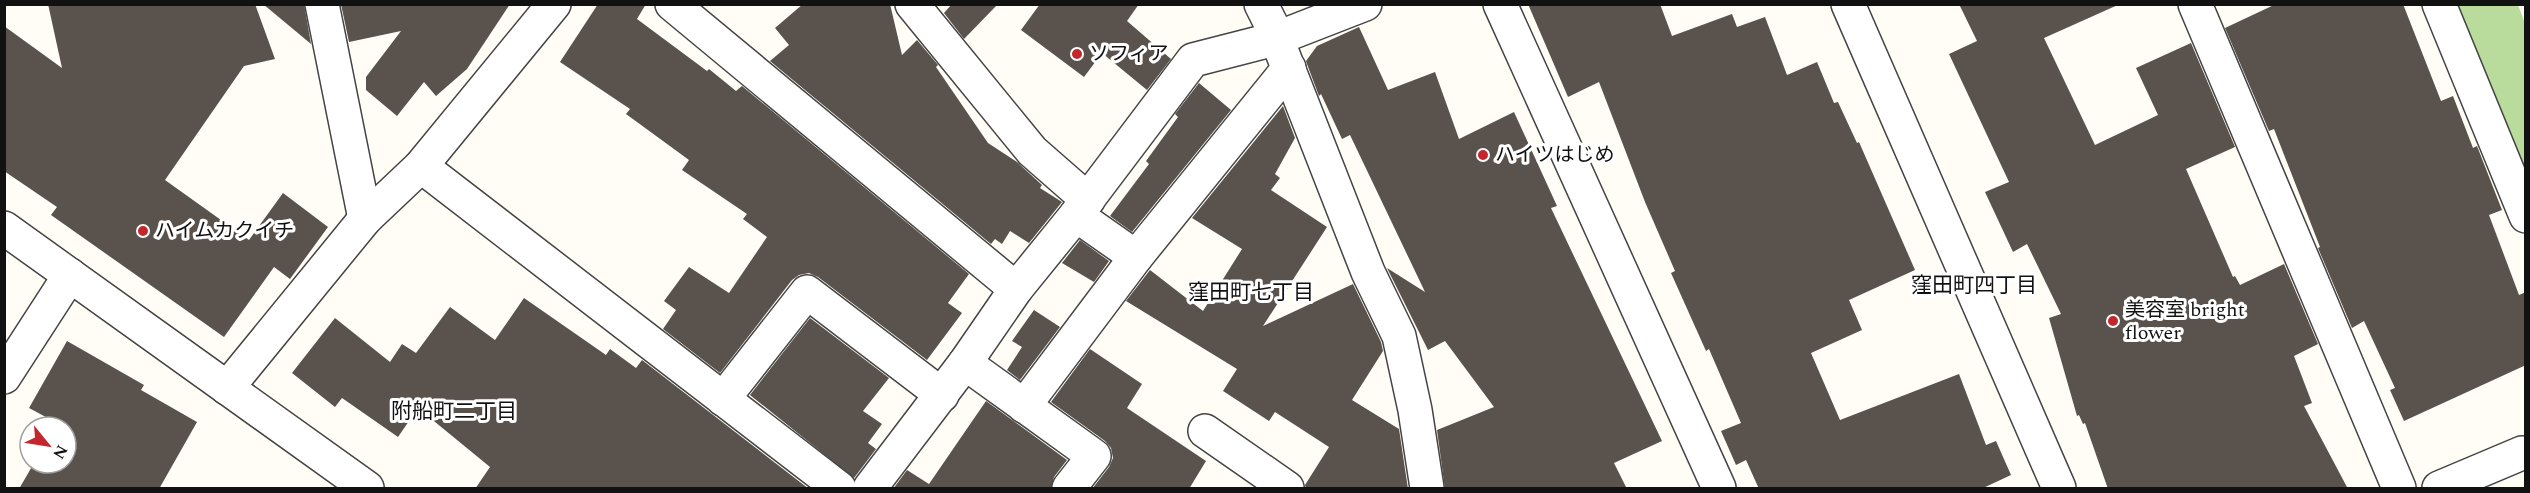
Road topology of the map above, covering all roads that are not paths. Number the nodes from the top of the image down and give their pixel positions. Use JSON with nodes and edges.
{"nodes":[{"id":1,"x":322,"y":4,"type":"edge"},
{"id":2,"x":554,"y":4,"type":"edge"},
{"id":3,"x":672,"y":4,"type":"edge"},
{"id":4,"x":912,"y":4,"type":"edge"},
{"id":5,"x":1261,"y":4,"type":"edge"},
{"id":6,"x":1365,"y":4,"type":"edge"},
{"id":7,"x":1500,"y":4,"type":"edge"},
{"id":8,"x":1848,"y":4,"type":"edge"},
{"id":9,"x":2195,"y":4,"type":"edge"},
{"id":10,"x":2439,"y":4,"type":"edge"},
{"id":11,"x":1275,"y":39,"type":"junction"},
{"id":12,"x":1289,"y":68,"type":"junction"},
{"id":13,"x":421,"y":166,"type":"junction"},
{"id":14,"x":1082,"y":208,"type":"junction"},
{"id":15,"x":2526,"y":216,"type":"edge"},
{"id":16,"x":365,"y":219,"type":"junction"},
{"id":17,"x":4,"y":228,"type":"edge"},
{"id":18,"x":1136,"y":256,"type":"junction"},
{"id":19,"x":70,"y":275,"type":"junction"},
{"id":20,"x":1016,"y":290,"type":"junction"},
{"id":21,"x":965,"y":363,"type":"junction"},
{"id":22,"x":4,"y":377,"type":"edge"},
{"id":23,"x":227,"y":388,"type":"junction"},
{"id":24,"x":942,"y":395,"type":"junction"},
{"id":25,"x":723,"y":399,"type":"junction"},
{"id":26,"x":1024,"y":406,"type":"junction"},
{"id":27,"x":1205,"y":431,"type":"dead end"},
{"id":28,"x":2522,"y":453,"type":"dead end"},
{"id":29,"x":367,"y":489,"type":"edge"},
{"id":30,"x":839,"y":489,"type":"edge"},
{"id":31,"x":870,"y":489,"type":"edge"},
{"id":32,"x":1069,"y":489,"type":"edge"},
{"id":33,"x":1287,"y":489,"type":"edge"},
{"id":34,"x":1427,"y":489,"type":"edge"},
{"id":35,"x":1719,"y":489,"type":"edge"},
{"id":36,"x":2059,"y":489,"type":"edge"},
{"id":37,"x":2399,"y":489,"type":"edge"},
{"id":38,"x":2439,"y":489,"type":"edge"}],
"edges":[{"from":1,"to":16,"type":"street"},
{"from":2,"to":13,"type":"street"},
{"from":3,"to":20,"type":"street"},
{"from":4,"to":14,"type":"street"},
{"from":5,"to":11,"type":"street"},
{"from":6,"to":11,"type":"street"},
{"from":7,"to":35,"type":"street"},
{"from":8,"to":36,"type":"street"},
{"from":9,"to":37,"type":"street"},
{"from":10,"to":15,"type":"street"},
{"from":11,"to":12,"type":"street"},
{"from":11,"to":14,"type":"street"},
{"from":12,"to":18,"type":"street"},
{"from":12,"to":34,"type":"street"},
{"from":13,"to":16,"type":"street"},
{"from":13,"to":25,"type":"street"},
{"from":14,"to":18,"type":"street"},
{"from":14,"to":20,"type":"street"},
{"from":16,"to":23,"type":"street"},
{"from":17,"to":19,"type":"street"},
{"from":18,"to":26,"type":"street"},
{"from":19,"to":22,"type":"street"},
{"from":19,"to":23,"type":"street"},
{"from":20,"to":21,"type":"street"},
{"from":21,"to":24,"type":"street"},
{"from":21,"to":26,"type":"street"},
{"from":23,"to":29,"type":"street"},
{"from":24,"to":25,"type":"street"},
{"from":24,"to":31,"type":"street"},
{"from":25,"to":30,"type":"street"},
{"from":26,"to":32,"type":"street"},
{"from":27,"to":33,"type":"street"},
{"from":28,"to":38,"type":"street"}]}
